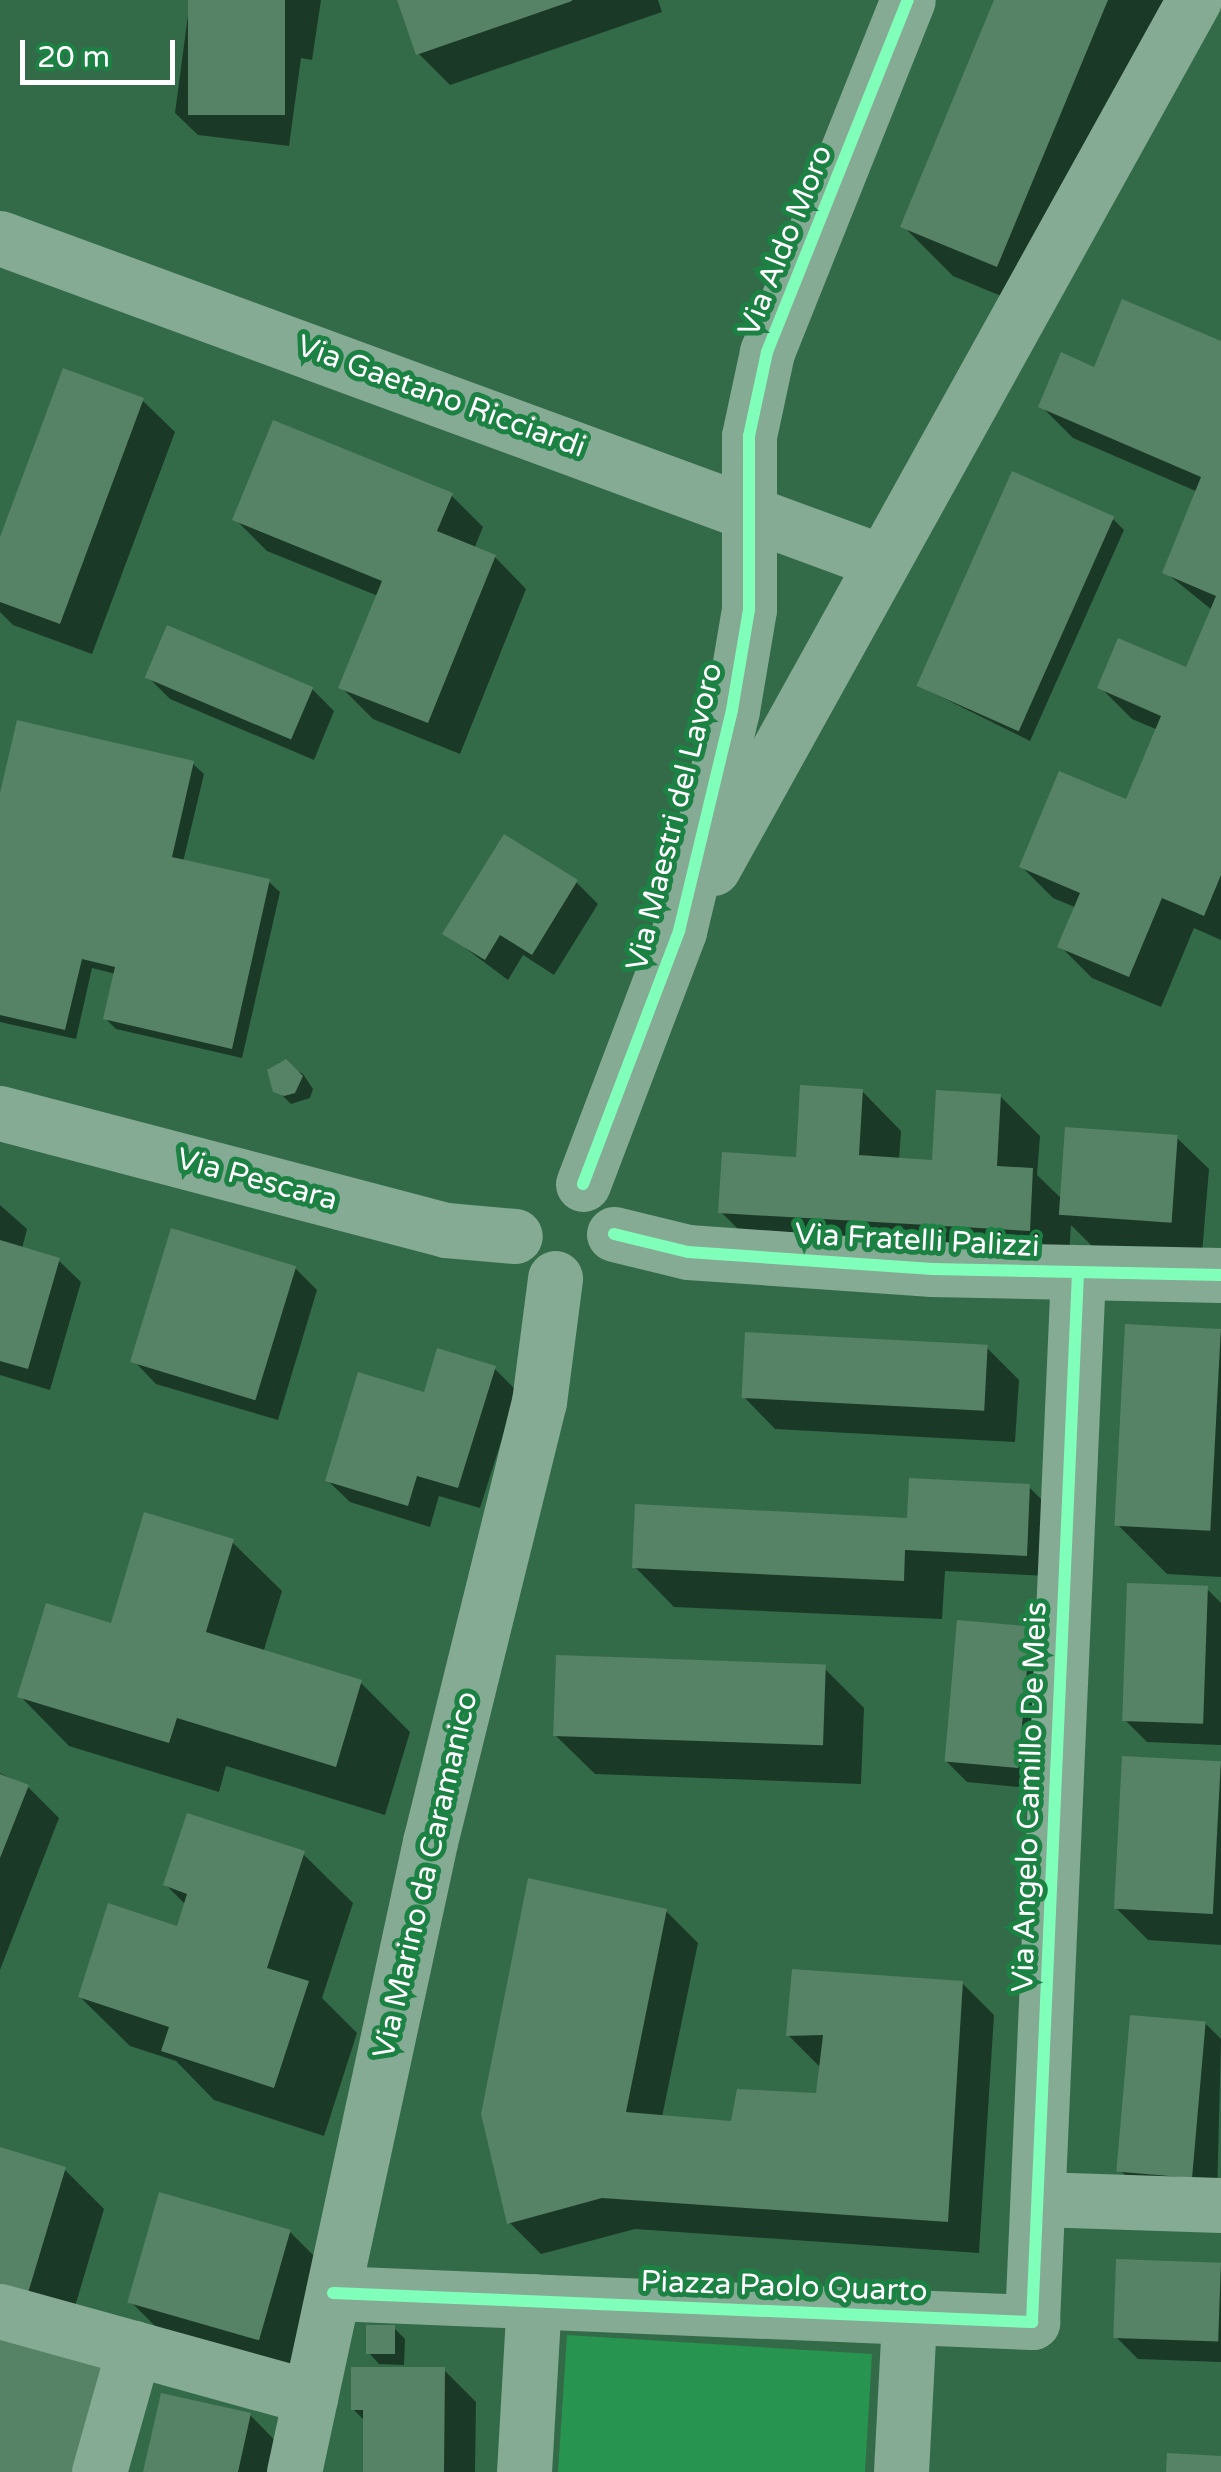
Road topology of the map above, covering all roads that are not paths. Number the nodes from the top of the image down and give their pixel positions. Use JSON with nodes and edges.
{"nodes":[{"id":1,"x":908,"y":0,"type":"edge"},
{"id":2,"x":1194,"y":0,"type":"edge"},
{"id":3,"x":0,"y":238,"type":"edge"},
{"id":4,"x":750,"y":509,"type":"junction"},
{"id":5,"x":880,"y":561,"type":"junction"},
{"id":6,"x":679,"y":931,"type":"junction"},
{"id":7,"x":0,"y":1113,"type":"edge"},
{"id":8,"x":583,"y":1184,"type":"junction"},
{"id":9,"x":614,"y":1234,"type":"junction"},
{"id":10,"x":516,"y":1236,"type":"junction"},
{"id":11,"x":1078,"y":1274,"type":"junction"},
{"id":12,"x":1221,"y":1275,"type":"edge"},
{"id":13,"x":555,"y":1278,"type":"junction"},
{"id":14,"x":1038,"y":2199,"type":"junction"},
{"id":15,"x":1221,"y":2205,"type":"edge"},
{"id":16,"x":333,"y":2293,"type":"junction"},
{"id":17,"x":534,"y":2301,"type":"junction"},
{"id":18,"x":0,"y":2310,"type":"edge"},
{"id":19,"x":909,"y":2317,"type":"junction"},
{"id":20,"x":1032,"y":2322,"type":"joint"},
{"id":21,"x":134,"y":2348,"type":"junction"},
{"id":22,"x":310,"y":2397,"type":"junction"},
{"id":23,"x":99,"y":2472,"type":"edge"},
{"id":24,"x":294,"y":2472,"type":"edge"},
{"id":25,"x":524,"y":2472,"type":"edge"},
{"id":26,"x":901,"y":2472,"type":"edge"}],
"edges":[{"from":1,"to":4,"type":"street","name":"Via Aldo Moro"},
{"from":2,"to":5,"type":"street","name":"Via Maestri del Lavoro"},
{"from":3,"to":4,"type":"street","name":"Via Gaetano Ricciardi"},
{"from":4,"to":5,"type":"street","name":"Via Gaetano Ricciardi"},
{"from":4,"to":6,"type":"street","name":"Via Maestri del Lavoro"},
{"from":5,"to":6,"type":"street","name":"Via Maestri del Lavoro"},
{"from":6,"to":8,"type":"street","name":"Via Maestri del Lavoro"},
{"from":7,"to":10,"type":"street","name":"Via Pescara"},
{"from":8,"to":9,"type":"street"},
{"from":8,"to":10,"type":"street"},
{"from":9,"to":11,"type":"street","name":"Via Fratelli Palizzi"},
{"from":9,"to":13,"type":"street"},
{"from":10,"to":13,"type":"street"},
{"from":11,"to":12,"type":"street","name":"Via Fratelli Palizzi"},
{"from":11,"to":14,"type":"street","name":"Via Angelo Camillo De Meis"},
{"from":13,"to":16,"type":"street","name":"Via Marino da Caramanico"},
{"from":14,"to":15,"type":"street"},
{"from":14,"to":20,"type":"street","name":"Via Angelo Camillo De Meis"},
{"from":16,"to":17,"type":"street","name":"Piazza Paolo Quarto"},
{"from":16,"to":22,"type":"street","name":"Via Marino da Caramanico"},
{"from":17,"to":19,"type":"street","name":"Piazza Paolo Quarto"},
{"from":17,"to":25,"type":"street"},
{"from":18,"to":21,"type":"street"},
{"from":19,"to":20,"type":"street","name":"Piazza Paolo Quarto"},
{"from":19,"to":26,"type":"street","name":"Piazza Paolo Quarto"},
{"from":21,"to":22,"type":"street"},
{"from":21,"to":23,"type":"street"},
{"from":22,"to":24,"type":"street","name":"Via Marino da Caramanico"}]}
